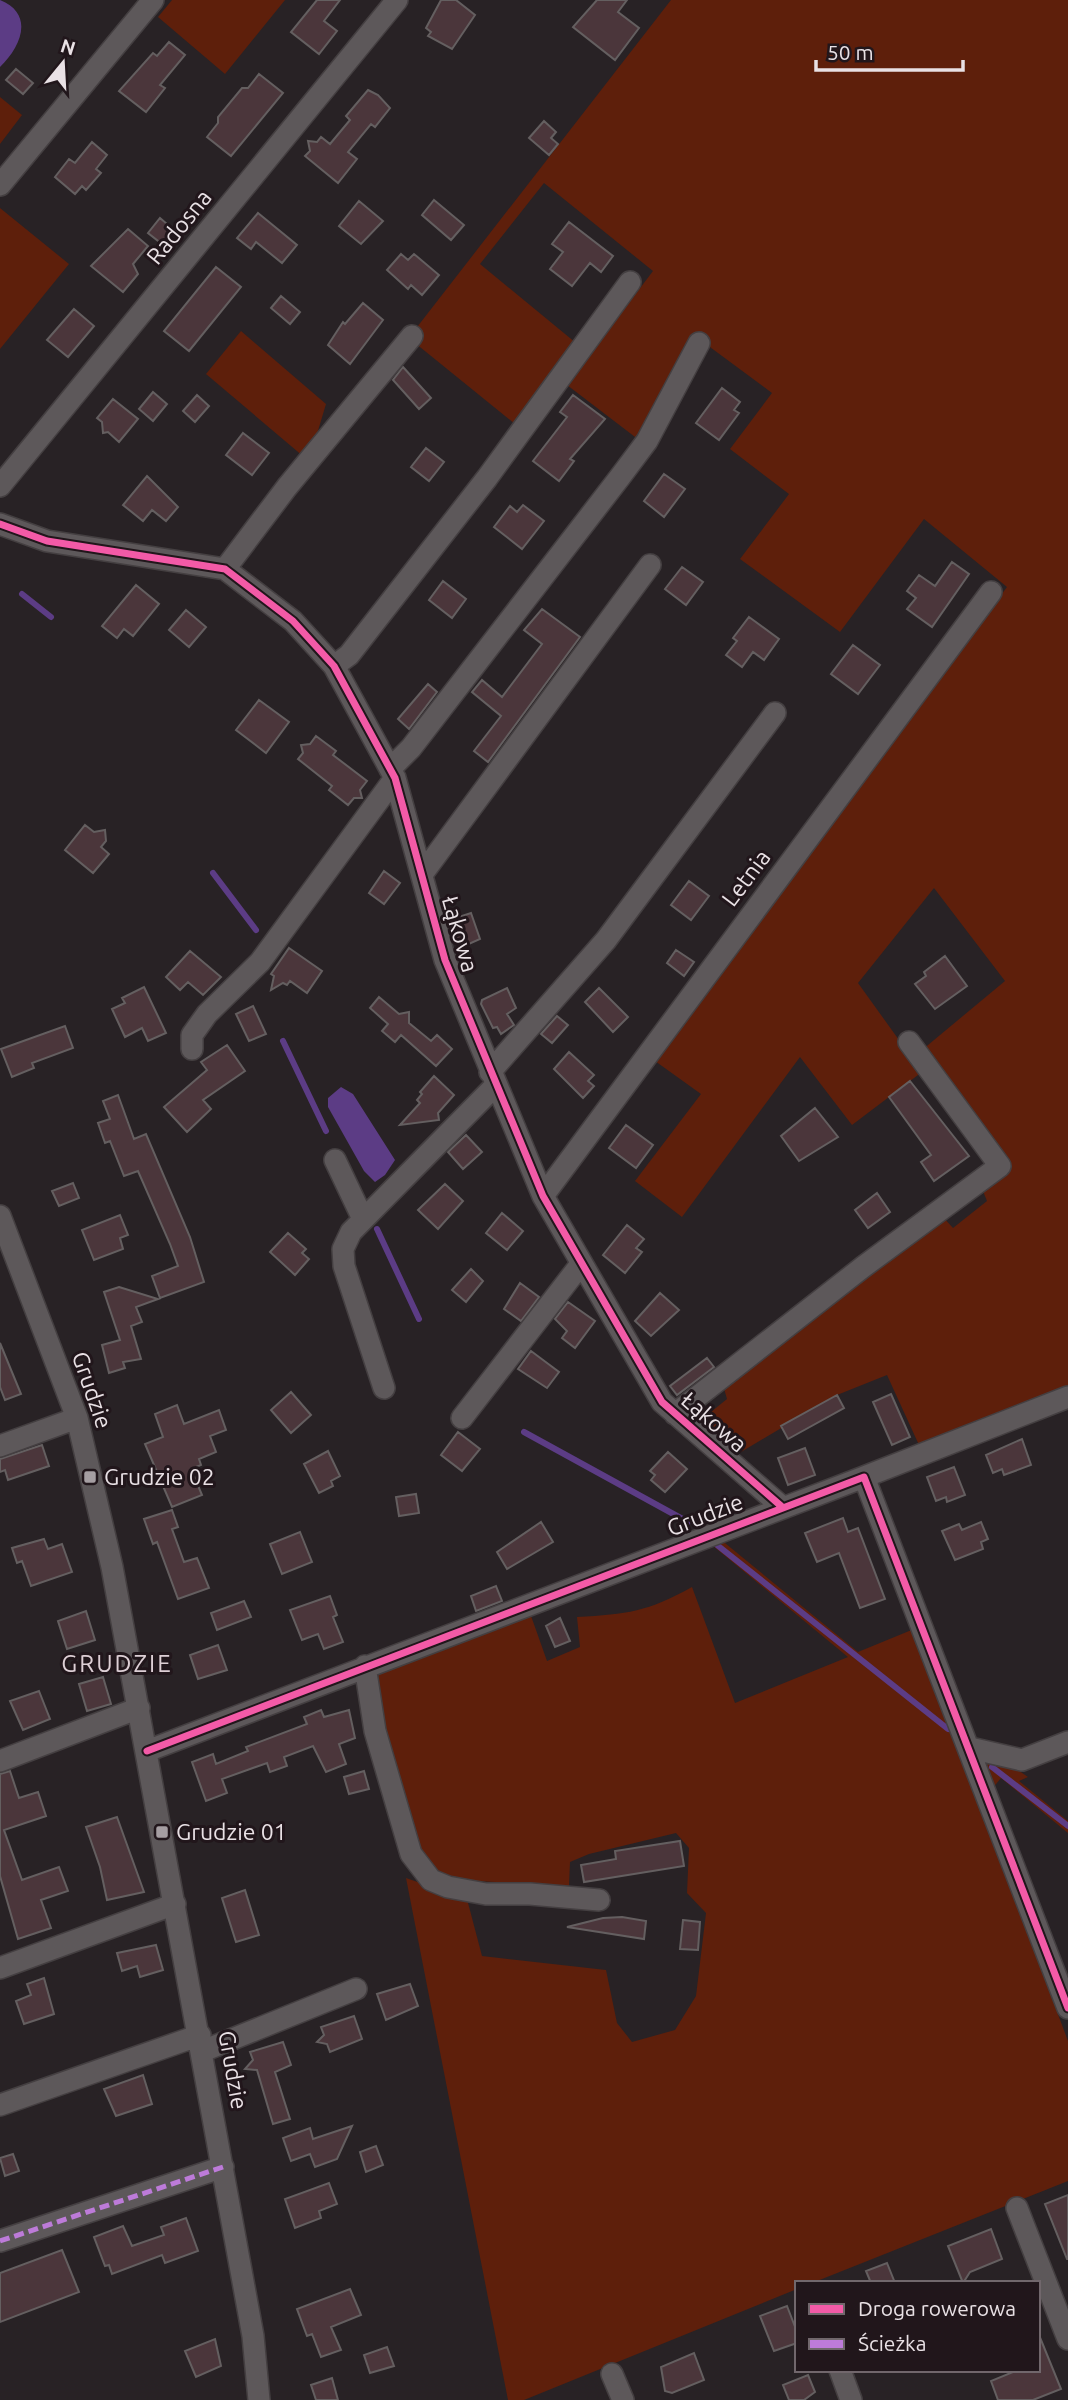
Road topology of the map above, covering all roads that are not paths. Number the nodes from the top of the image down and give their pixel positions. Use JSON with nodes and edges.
{"nodes":[{"id":1,"x":153,"y":0,"type":"edge"},
{"id":2,"x":397,"y":0,"type":"edge"},
{"id":3,"x":0,"y":185,"type":"edge"},
{"id":4,"x":630,"y":282,"type":"dead end"},
{"id":5,"x":412,"y":336,"type":"dead end"},
{"id":6,"x":699,"y":344,"type":"dead end"},
{"id":7,"x":0,"y":486,"type":"edge"},
{"id":8,"x":0,"y":524,"type":"edge"},
{"id":9,"x":650,"y":565,"type":"dead end"},
{"id":10,"x":225,"y":569,"type":"junction"},
{"id":11,"x":991,"y":592,"type":"dead end"},
{"id":12,"x":334,"y":666,"type":"junction"},
{"id":13,"x":775,"y":713,"type":"dead end"},
{"id":14,"x":393,"y":773,"type":"junction"},
{"id":15,"x":423,"y":873,"type":"junction"},
{"id":16,"x":909,"y":1042,"type":"dead end"},
{"id":17,"x":192,"y":1049,"type":"dead end"},
{"id":18,"x":493,"y":1079,"type":"junction"},
{"id":19,"x":335,"y":1160,"type":"dead end"},
{"id":20,"x":543,"y":1196,"type":"junction"},
{"id":21,"x":0,"y":1216,"type":"edge"},
{"id":22,"x":363,"y":1219,"type":"junction"},
{"id":23,"x":6,"y":1249,"type":"edge"},
{"id":24,"x":581,"y":1264,"type":"junction"},
{"id":25,"x":384,"y":1388,"type":"dead end"},
{"id":26,"x":1068,"y":1397,"type":"edge"},
{"id":27,"x":675,"y":1414,"type":"junction"},
{"id":28,"x":77,"y":1418,"type":"junction"},
{"id":29,"x":463,"y":1418,"type":"dead end"},
{"id":30,"x":0,"y":1446,"type":"edge"},
{"id":31,"x":864,"y":1477,"type":"junction"},
{"id":32,"x":781,"y":1506,"type":"junction"},
{"id":33,"x":365,"y":1665,"type":"junction"},
{"id":34,"x":139,"y":1708,"type":"junction"},
{"id":35,"x":1068,"y":1742,"type":"edge"},
{"id":36,"x":970,"y":1748,"type":"junction"},
{"id":37,"x":147,"y":1751,"type":"junction"},
{"id":38,"x":0,"y":1760,"type":"edge"},
{"id":39,"x":599,"y":1900,"type":"dead end"},
{"id":40,"x":175,"y":1904,"type":"junction"},
{"id":41,"x":0,"y":1968,"type":"edge"},
{"id":42,"x":355,"y":1989,"type":"dead end"},
{"id":43,"x":1068,"y":2008,"type":"edge"},
{"id":44,"x":201,"y":2043,"type":"junction"},
{"id":45,"x":0,"y":2105,"type":"edge"},
{"id":46,"x":223,"y":2167,"type":"junction"},
{"id":47,"x":1017,"y":2208,"type":"dead end"},
{"id":48,"x":0,"y":2241,"type":"edge"},
{"id":49,"x":1068,"y":2339,"type":"edge"},
{"id":50,"x":841,"y":2372,"type":"edge"},
{"id":51,"x":612,"y":2374,"type":"dead end"},
{"id":52,"x":259,"y":2400,"type":"edge"},
{"id":53,"x":623,"y":2400,"type":"edge"},
{"id":54,"x":851,"y":2400,"type":"edge"}],
"edges":[{"from":1,"to":3,"type":"street"},
{"from":2,"to":7,"type":"street","name":"Radosna"},
{"from":4,"to":12,"type":"street"},
{"from":5,"to":10,"type":"street"},
{"from":6,"to":14,"type":"street"},
{"from":8,"to":10,"type":"street","name":"Łąkowa"},
{"from":9,"to":15,"type":"street"},
{"from":10,"to":12,"type":"street","name":"Łąkowa"},
{"from":11,"to":20,"type":"street","name":"Letnia"},
{"from":12,"to":14,"type":"street","name":"Łąkowa"},
{"from":13,"to":18,"type":"street"},
{"from":14,"to":15,"type":"street","name":"Łąkowa"},
{"from":14,"to":17,"type":"street"},
{"from":15,"to":18,"type":"street","name":"Łąkowa"},
{"from":16,"to":27,"type":"street","name":"Łąkowa"},
{"from":18,"to":20,"type":"street","name":"Łąkowa"},
{"from":18,"to":22,"type":"street"},
{"from":19,"to":22,"type":"street"},
{"from":20,"to":24,"type":"street","name":"Łąkowa"},
{"from":21,"to":23,"type":"street","name":"Grudzie"},
{"from":22,"to":25,"type":"street"},
{"from":23,"to":28,"type":"street","name":"Grudzie"},
{"from":24,"to":27,"type":"street","name":"Łąkowa"},
{"from":24,"to":29,"type":"street"},
{"from":26,"to":31,"type":"street","name":"Grudzie"},
{"from":27,"to":32,"type":"street","name":"Łąkowa"},
{"from":28,"to":30,"type":"street"},
{"from":28,"to":34,"type":"street","name":"Grudzie"},
{"from":31,"to":32,"type":"street","name":"Grudzie"},
{"from":31,"to":36,"type":"street"},
{"from":32,"to":33,"type":"street","name":"Grudzie"},
{"from":33,"to":37,"type":"street","name":"Grudzie"},
{"from":33,"to":39,"type":"street"},
{"from":34,"to":37,"type":"street","name":"Grudzie"},
{"from":34,"to":38,"type":"street"},
{"from":35,"to":36,"type":"street"},
{"from":36,"to":43,"type":"street"},
{"from":37,"to":40,"type":"street","name":"Grudzie"},
{"from":40,"to":41,"type":"street"},
{"from":40,"to":44,"type":"street","name":"Grudzie"},
{"from":42,"to":44,"type":"street"},
{"from":44,"to":45,"type":"street"},
{"from":44,"to":46,"type":"street","name":"Grudzie"},
{"from":46,"to":48,"type":"street"},
{"from":46,"to":52,"type":"street","name":"Grudzie"},
{"from":47,"to":49,"type":"street"},
{"from":50,"to":54,"type":"street"},
{"from":51,"to":53,"type":"street"}]}
